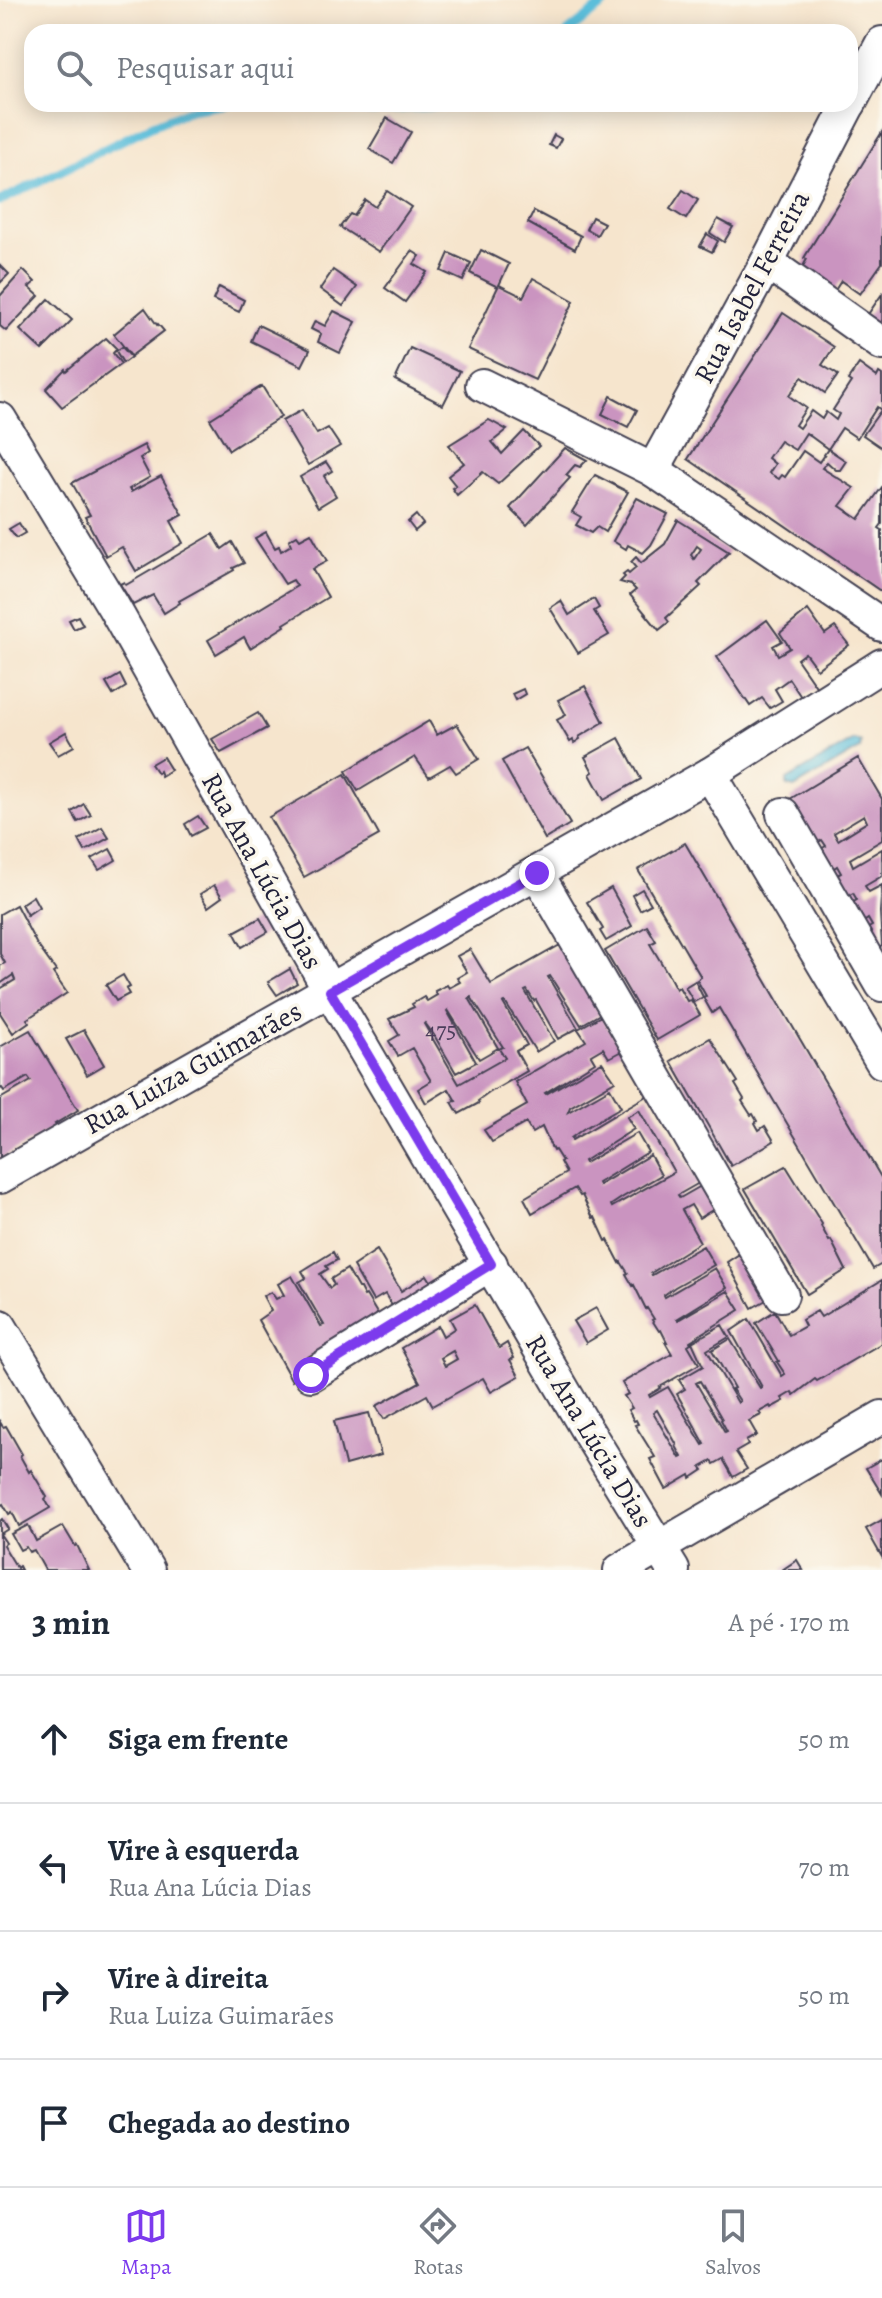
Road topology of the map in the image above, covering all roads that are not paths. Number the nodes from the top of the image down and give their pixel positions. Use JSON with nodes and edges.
{"nodes":[{"id":1,"x":880,"y":50,"type":"edge"},
{"id":2,"x":858,"y":89,"type":"edge"},
{"id":3,"x":845,"y":112,"type":"edge"},
{"id":4,"x":767,"y":262,"type":"junction"},
{"id":5,"x":882,"y":344,"type":"edge"},
{"id":6,"x":482,"y":385,"type":"dead end"},
{"id":7,"x":0,"y":419,"type":"edge"},
{"id":8,"x":653,"y":470,"type":"junction"},
{"id":9,"x":882,"y":625,"type":"edge"},
{"id":10,"x":882,"y":665,"type":"edge"},
{"id":11,"x":710,"y":774,"type":"junction"},
{"id":12,"x":783,"y":814,"type":"dead end"},
{"id":13,"x":537,"y":873,"type":"junction"},
{"id":14,"x":882,"y":985,"type":"edge"},
{"id":15,"x":330,"y":991,"type":"junction"},
{"id":16,"x":879,"y":1050,"type":"edge"},
{"id":17,"x":0,"y":1177,"type":"edge"},
{"id":18,"x":491,"y":1264,"type":"junction"},
{"id":19,"x":782,"y":1295,"type":"dead end"},
{"id":20,"x":0,"y":1326,"type":"edge"},
{"id":21,"x":311,"y":1375,"type":"dead end"},
{"id":22,"x":882,"y":1417,"type":"edge"},
{"id":23,"x":666,"y":1559,"type":"edge"},
{"id":24,"x":148,"y":1570,"type":"edge"},
{"id":25,"x":620,"y":1570,"type":"edge"}],
"edges":[{"from":1,"to":2,"type":"street","name":"Rua Isabel Ferreira"},
{"from":3,"to":4,"type":"street","name":"Rua Isabel Ferreira"},
{"from":4,"to":5,"type":"street"},
{"from":4,"to":8,"type":"street","name":"Rua Isabel Ferreira"},
{"from":6,"to":8,"type":"street"},
{"from":7,"to":15,"type":"street","name":"Rua Ana Lúcia Dias"},
{"from":8,"to":9,"type":"street"},
{"from":10,"to":11,"type":"street","name":"Rua Luiza Guimarães"},
{"from":11,"to":13,"type":"street","name":"Rua Luiza Guimarães"},
{"from":11,"to":16,"type":"street"},
{"from":12,"to":14,"type":"street"},
{"from":13,"to":15,"type":"street","name":"Rua Luiza Guimarães"},
{"from":13,"to":19,"type":"street"},
{"from":15,"to":17,"type":"street","name":"Rua Luiza Guimarães"},
{"from":15,"to":18,"type":"street","name":"Rua Ana Lúcia Dias"},
{"from":18,"to":21,"type":"street"},
{"from":18,"to":23,"type":"street","name":"Rua Ana Lúcia Dias"},
{"from":20,"to":24,"type":"street"},
{"from":22,"to":23,"type":"street"},
{"from":23,"to":25,"type":"street"}]}
